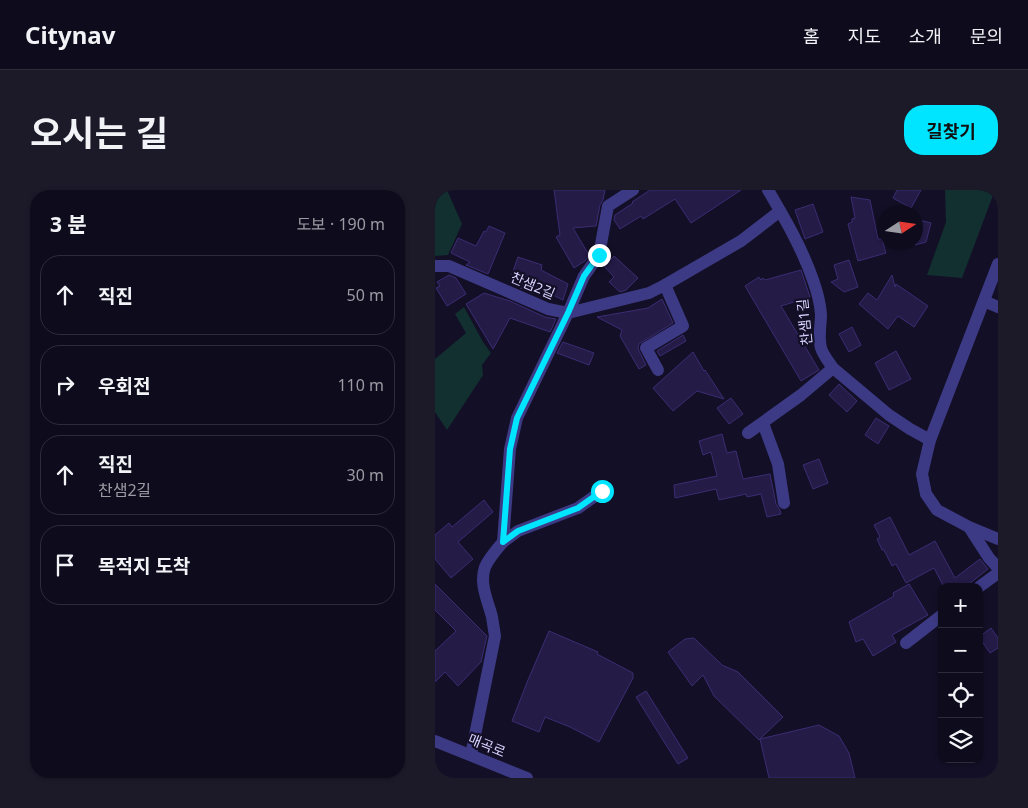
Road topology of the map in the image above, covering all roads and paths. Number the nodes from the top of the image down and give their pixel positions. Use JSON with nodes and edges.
{"nodes":[{"id":1,"x":610,"y":190,"type":"edge"},
{"id":2,"x":633,"y":190,"type":"edge"},
{"id":3,"x":768,"y":190,"type":"edge"},
{"id":4,"x":607,"y":206,"type":"junction"},
{"id":5,"x":780,"y":211,"type":"junction"},
{"id":6,"x":998,"y":264,"type":"edge"},
{"id":7,"x":435,"y":266,"type":"edge"},
{"id":8,"x":665,"y":285,"type":"junction"},
{"id":9,"x":984,"y":301,"type":"junction"},
{"id":10,"x":998,"y":307,"type":"edge"},
{"id":11,"x":568,"y":313,"type":"junction"},
{"id":12,"x":833,"y":368,"type":"junction"},
{"id":13,"x":658,"y":370,"type":"dead end"},
{"id":14,"x":763,"y":422,"type":"junction"},
{"id":15,"x":748,"y":433,"type":"dead end"},
{"id":16,"x":930,"y":440,"type":"junction"},
{"id":17,"x":602,"y":491,"type":"dead end"},
{"id":18,"x":784,"y":503,"type":"dead end"},
{"id":19,"x":969,"y":526,"type":"junction"},
{"id":20,"x":998,"y":539,"type":"edge"},
{"id":21,"x":503,"y":542,"type":"junction"},
{"id":22,"x":998,"y":568,"type":"edge"},
{"id":23,"x":998,"y":573,"type":"edge"},
{"id":24,"x":983,"y":584,"type":"edge"},
{"id":25,"x":938,"y":618,"type":"edge"},
{"id":26,"x":906,"y":642,"type":"dead end"},
{"id":27,"x":435,"y":741,"type":"edge"},
{"id":28,"x":471,"y":755,"type":"junction"},
{"id":29,"x":527,"y":778,"type":"edge"}],
"edges":[{"from":1,"to":4,"type":"street","name":"찬샘2길"},
{"from":2,"to":4,"type":"street"},
{"from":3,"to":5,"type":"street","name":"찬샘1길"},
{"from":4,"to":11,"type":"street","name":"찬샘2길"},
{"from":5,"to":8,"type":"street"},
{"from":5,"to":12,"type":"street","name":"찬샘1길"},
{"from":6,"to":9,"type":"street"},
{"from":7,"to":11,"type":"street","name":"찬샘2길"},
{"from":8,"to":11,"type":"street"},
{"from":8,"to":13,"type":"street"},
{"from":9,"to":10,"type":"street"},
{"from":9,"to":16,"type":"street"},
{"from":11,"to":21,"type":"street"},
{"from":12,"to":14,"type":"street"},
{"from":12,"to":16,"type":"street","name":"찬샘1길"},
{"from":14,"to":15,"type":"street"},
{"from":14,"to":18,"type":"street"},
{"from":16,"to":19,"type":"street"},
{"from":17,"to":21,"type":"street"},
{"from":19,"to":20,"type":"street"},
{"from":19,"to":22,"type":"street"},
{"from":21,"to":28,"type":"street"},
{"from":23,"to":24,"type":"street"},
{"from":25,"to":26,"type":"street"},
{"from":27,"to":28,"type":"street","name":"매곡로"},
{"from":28,"to":29,"type":"street","name":"매곡로"}]}
